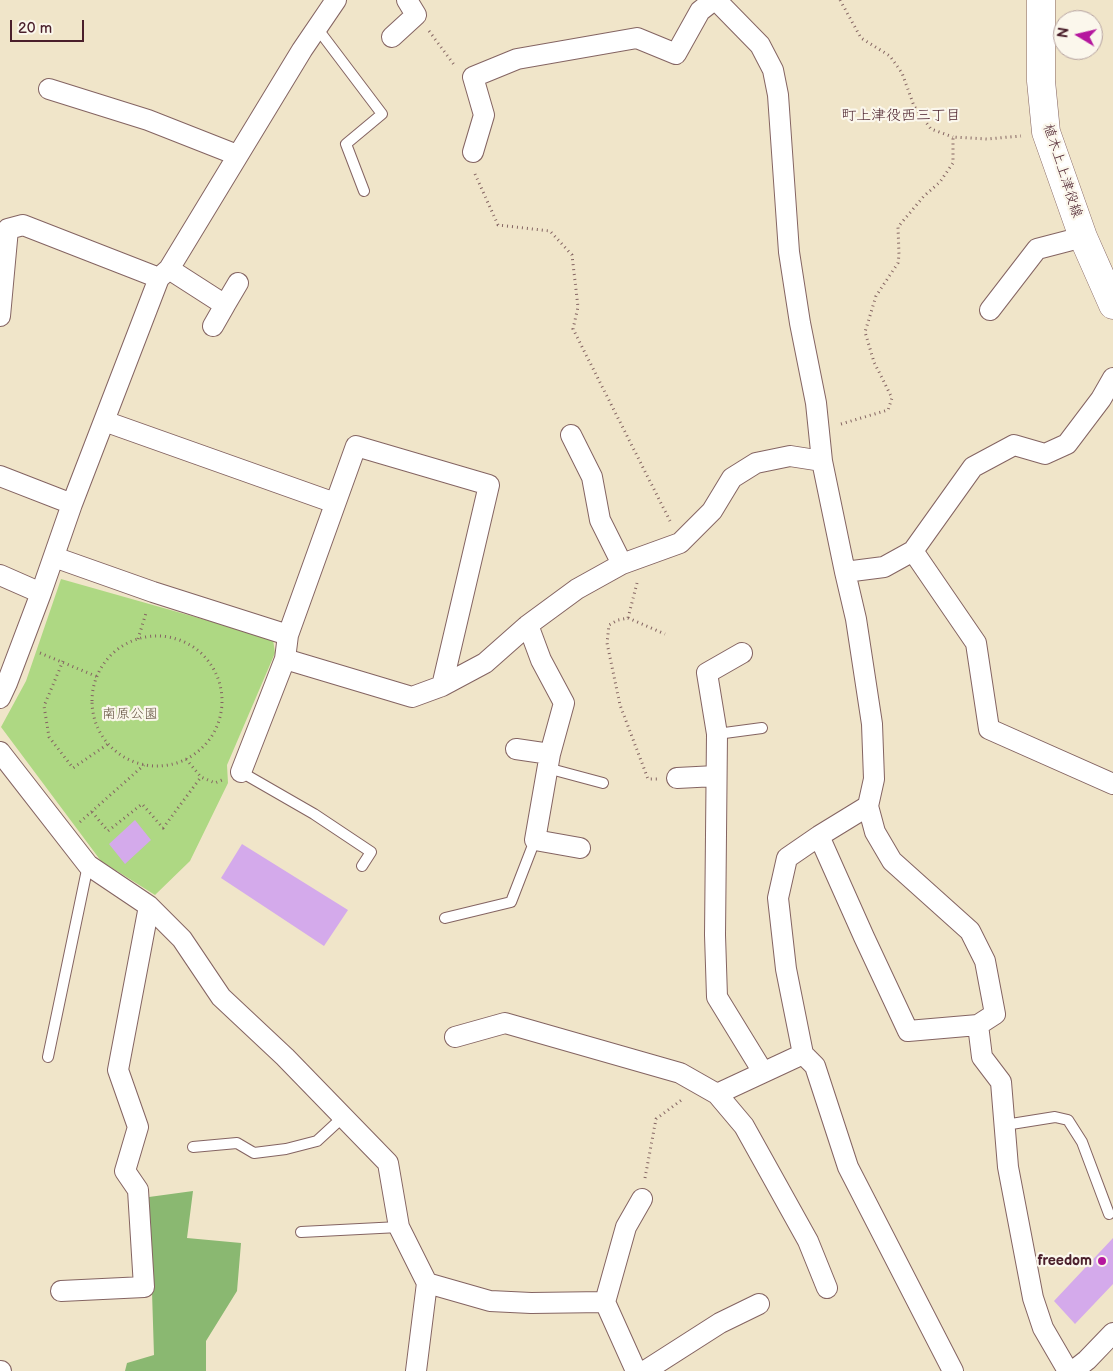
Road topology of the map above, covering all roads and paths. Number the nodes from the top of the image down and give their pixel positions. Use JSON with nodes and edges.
{"nodes":[{"id":1,"x":336,"y":0,"type":"edge"},
{"id":2,"x":715,"y":0,"type":"edge"},
{"id":3,"x":840,"y":0,"type":"edge"},
{"id":4,"x":1041,"y":0,"type":"edge"},
{"id":5,"x":412,"y":7,"type":"edge"},
{"id":6,"x":317,"y":28,"type":"junction"},
{"id":7,"x":392,"y":37,"type":"dead end"},
{"id":8,"x":473,"y":77,"type":"junction"},
{"id":9,"x":50,"y":89,"type":"dead end"},
{"id":10,"x":1046,"y":132,"type":"junction"},
{"id":11,"x":953,"y":137,"type":"junction"},
{"id":12,"x":473,"y":152,"type":"joint"},
{"id":13,"x":237,"y":155,"type":"junction"},
{"id":14,"x":364,"y":191,"type":"dead end"},
{"id":15,"x":1083,"y":236,"type":"junction"},
{"id":16,"x":164,"y":273,"type":"junction"},
{"id":17,"x":238,"y":283,"type":"dead end"},
{"id":18,"x":225,"y":305,"type":"junction"},
{"id":19,"x":1113,"y":305,"type":"edge"},
{"id":20,"x":990,"y":310,"type":"dead end"},
{"id":21,"x":0,"y":316,"type":"edge"},
{"id":22,"x":213,"y":326,"type":"dead end"},
{"id":23,"x":1113,"y":378,"type":"edge"},
{"id":24,"x":104,"y":421,"type":"junction"},
{"id":25,"x":818,"y":431,"type":"junction"},
{"id":26,"x":571,"y":435,"type":"dead end"},
{"id":27,"x":822,"y":461,"type":"junction"},
{"id":28,"x":0,"y":476,"type":"edge"},
{"id":29,"x":335,"y":503,"type":"junction"},
{"id":30,"x":72,"y":504,"type":"junction"},
{"id":31,"x":680,"y":543,"type":"junction"},
{"id":32,"x":913,"y":551,"type":"junction"},
{"id":33,"x":644,"y":556,"type":"junction"},
{"id":34,"x":54,"y":557,"type":"junction"},
{"id":35,"x":622,"y":564,"type":"junction"},
{"id":36,"x":845,"y":572,"type":"junction"},
{"id":37,"x":0,"y":575,"type":"edge"},
{"id":38,"x":41,"y":594,"type":"junction"},
{"id":39,"x":628,"y":618,"type":"junction"},
{"id":40,"x":528,"y":625,"type":"junction"},
{"id":41,"x":665,"y":634,"type":"dead end"},
{"id":42,"x":288,"y":635,"type":"junction"},
{"id":43,"x":21,"y":646,"type":"junction"},
{"id":44,"x":742,"y":653,"type":"dead end"},
{"id":45,"x":285,"y":659,"type":"junction"},
{"id":46,"x":63,"y":662,"type":"junction"},
{"id":47,"x":98,"y":677,"type":"junction"},
{"id":48,"x":442,"y":686,"type":"junction"},
{"id":49,"x":0,"y":698,"type":"edge"},
{"id":50,"x":762,"y":728,"type":"dead end"},
{"id":51,"x":717,"y":734,"type":"junction"},
{"id":52,"x":108,"y":744,"type":"junction"},
{"id":53,"x":516,"y":749,"type":"dead end"},
{"id":54,"x":0,"y":752,"type":"edge"},
{"id":55,"x":186,"y":760,"type":"junction"},
{"id":56,"x":549,"y":761,"type":"junction"},
{"id":57,"x":144,"y":765,"type":"junction"},
{"id":58,"x":240,"y":772,"type":"junction"},
{"id":59,"x":716,"y":776,"type":"junction"},
{"id":60,"x":201,"y":777,"type":"junction"},
{"id":61,"x":678,"y":778,"type":"dead end"},
{"id":62,"x":648,"y":779,"type":"dead end"},
{"id":63,"x":603,"y":783,"type":"dead end"},
{"id":64,"x":1113,"y":784,"type":"edge"},
{"id":65,"x":868,"y":806,"type":"junction"},
{"id":66,"x":92,"y":812,"type":"junction"},
{"id":67,"x":65,"y":835,"type":"junction"},
{"id":68,"x":819,"y":836,"type":"junction"},
{"id":69,"x":535,"y":840,"type":"junction"},
{"id":70,"x":580,"y":848,"type":"dead end"},
{"id":71,"x":88,"y":865,"type":"junction"},
{"id":72,"x":362,"y":866,"type":"dead end"},
{"id":73,"x":149,"y":906,"type":"junction"},
{"id":74,"x":445,"y":918,"type":"dead end"},
{"id":75,"x":978,"y":1025,"type":"junction"},
{"id":76,"x":455,"y":1037,"type":"dead end"},
{"id":77,"x":803,"y":1054,"type":"junction"},
{"id":78,"x":48,"y":1057,"type":"dead end"},
{"id":79,"x":763,"y":1072,"type":"junction"},
{"id":80,"x":691,"y":1080,"type":"junction"},
{"id":81,"x":717,"y":1094,"type":"junction"},
{"id":82,"x":343,"y":1117,"type":"junction"},
{"id":83,"x":1004,"y":1125,"type":"junction"},
{"id":84,"x":193,"y":1147,"type":"dead end"},
{"id":85,"x":642,"y":1199,"type":"joint"},
{"id":86,"x":1109,"y":1214,"type":"dead end"},
{"id":87,"x":398,"y":1227,"type":"junction"},
{"id":88,"x":301,"y":1232,"type":"dead end"},
{"id":89,"x":427,"y":1282,"type":"junction"},
{"id":90,"x":827,"y":1288,"type":"dead end"},
{"id":91,"x":61,"y":1291,"type":"dead end"},
{"id":92,"x":605,"y":1302,"type":"junction"},
{"id":93,"x":758,"y":1304,"type":"dead end"},
{"id":94,"x":1113,"y":1333,"type":"edge"},
{"id":95,"x":416,"y":1371,"type":"edge"},
{"id":96,"x":636,"y":1371,"type":"edge"},
{"id":97,"x":645,"y":1371,"type":"edge"},
{"id":98,"x":953,"y":1371,"type":"edge"},
{"id":99,"x":1068,"y":1371,"type":"edge"},
{"id":100,"x":1073,"y":1371,"type":"edge"}],
"edges":[{"from":1,"to":6,"type":"street"},
{"from":2,"to":8,"type":"street"},
{"from":2,"to":25,"type":"street"},
{"from":3,"to":11,"type":"path"},
{"from":4,"to":10,"type":"main road","name":"植木上上津役線"},
{"from":5,"to":7,"type":"street"},
{"from":5,"to":8,"type":"path"},
{"from":6,"to":13,"type":"street"},
{"from":6,"to":14,"type":"lane"},
{"from":8,"to":12,"type":"street"},
{"from":9,"to":13,"type":"street"},
{"from":10,"to":11,"type":"path"},
{"from":10,"to":15,"type":"main road","name":"植木上上津役線"},
{"from":11,"to":25,"type":"path"},
{"from":12,"to":31,"type":"path"},
{"from":13,"to":16,"type":"street"},
{"from":15,"to":19,"type":"main road","name":"植木上上津役線"},
{"from":15,"to":20,"type":"street"},
{"from":16,"to":18,"type":"street"},
{"from":16,"to":21,"type":"street"},
{"from":16,"to":24,"type":"street"},
{"from":17,"to":18,"type":"street"},
{"from":18,"to":22,"type":"street"},
{"from":23,"to":32,"type":"street"},
{"from":24,"to":29,"type":"street"},
{"from":24,"to":30,"type":"street"},
{"from":25,"to":27,"type":"street"},
{"from":26,"to":35,"type":"street"},
{"from":27,"to":31,"type":"street"},
{"from":27,"to":36,"type":"street"},
{"from":28,"to":30,"type":"street"},
{"from":29,"to":42,"type":"street"},
{"from":29,"to":48,"type":"street"},
{"from":30,"to":34,"type":"street"},
{"from":31,"to":33,"type":"street"},
{"from":32,"to":36,"type":"street"},
{"from":32,"to":64,"type":"street"},
{"from":33,"to":35,"type":"street"},
{"from":33,"to":39,"type":"path"},
{"from":34,"to":38,"type":"street"},
{"from":34,"to":42,"type":"street"},
{"from":35,"to":40,"type":"street"},
{"from":36,"to":65,"type":"street"},
{"from":37,"to":38,"type":"street"},
{"from":38,"to":43,"type":"street"},
{"from":39,"to":41,"type":"path"},
{"from":39,"to":62,"type":"path"},
{"from":40,"to":48,"type":"street"},
{"from":40,"to":56,"type":"street"},
{"from":42,"to":45,"type":"street"},
{"from":43,"to":46,"type":"path"},
{"from":43,"to":49,"type":"street"},
{"from":44,"to":51,"type":"street"},
{"from":45,"to":48,"type":"street"},
{"from":45,"to":58,"type":"street"},
{"from":46,"to":47,"type":"path"},
{"from":46,"to":52,"type":"path"},
{"from":47,"to":52,"type":"path"},
{"from":47,"to":55,"type":"path"},
{"from":50,"to":51,"type":"lane"},
{"from":51,"to":59,"type":"street"},
{"from":52,"to":57,"type":"path"},
{"from":53,"to":56,"type":"street"},
{"from":54,"to":67,"type":"street"},
{"from":55,"to":57,"type":"path"},
{"from":55,"to":60,"type":"path"},
{"from":56,"to":63,"type":"lane"},
{"from":56,"to":69,"type":"street"},
{"from":57,"to":66,"type":"path"},
{"from":58,"to":60,"type":"path"},
{"from":58,"to":72,"type":"lane"},
{"from":59,"to":61,"type":"street"},
{"from":59,"to":79,"type":"street"},
{"from":60,"to":66,"type":"path"},
{"from":65,"to":68,"type":"street"},
{"from":65,"to":75,"type":"street"},
{"from":66,"to":67,"type":"path"},
{"from":67,"to":71,"type":"street"},
{"from":68,"to":75,"type":"street"},
{"from":68,"to":77,"type":"street"},
{"from":69,"to":70,"type":"street"},
{"from":69,"to":74,"type":"lane"},
{"from":71,"to":73,"type":"street"},
{"from":71,"to":78,"type":"lane"},
{"from":73,"to":82,"type":"street"},
{"from":73,"to":91,"type":"street"},
{"from":75,"to":83,"type":"street"},
{"from":76,"to":80,"type":"street"},
{"from":77,"to":79,"type":"street"},
{"from":77,"to":98,"type":"street"},
{"from":79,"to":81,"type":"street"},
{"from":80,"to":81,"type":"street"},
{"from":80,"to":85,"type":"path"},
{"from":81,"to":90,"type":"street"},
{"from":82,"to":84,"type":"lane"},
{"from":82,"to":87,"type":"street"},
{"from":83,"to":86,"type":"lane"},
{"from":83,"to":99,"type":"street"},
{"from":85,"to":92,"type":"street"},
{"from":87,"to":88,"type":"lane"},
{"from":87,"to":89,"type":"street"},
{"from":89,"to":92,"type":"street"},
{"from":89,"to":95,"type":"street"},
{"from":92,"to":96,"type":"street"},
{"from":93,"to":97,"type":"street"},
{"from":94,"to":100,"type":"street"}]}
